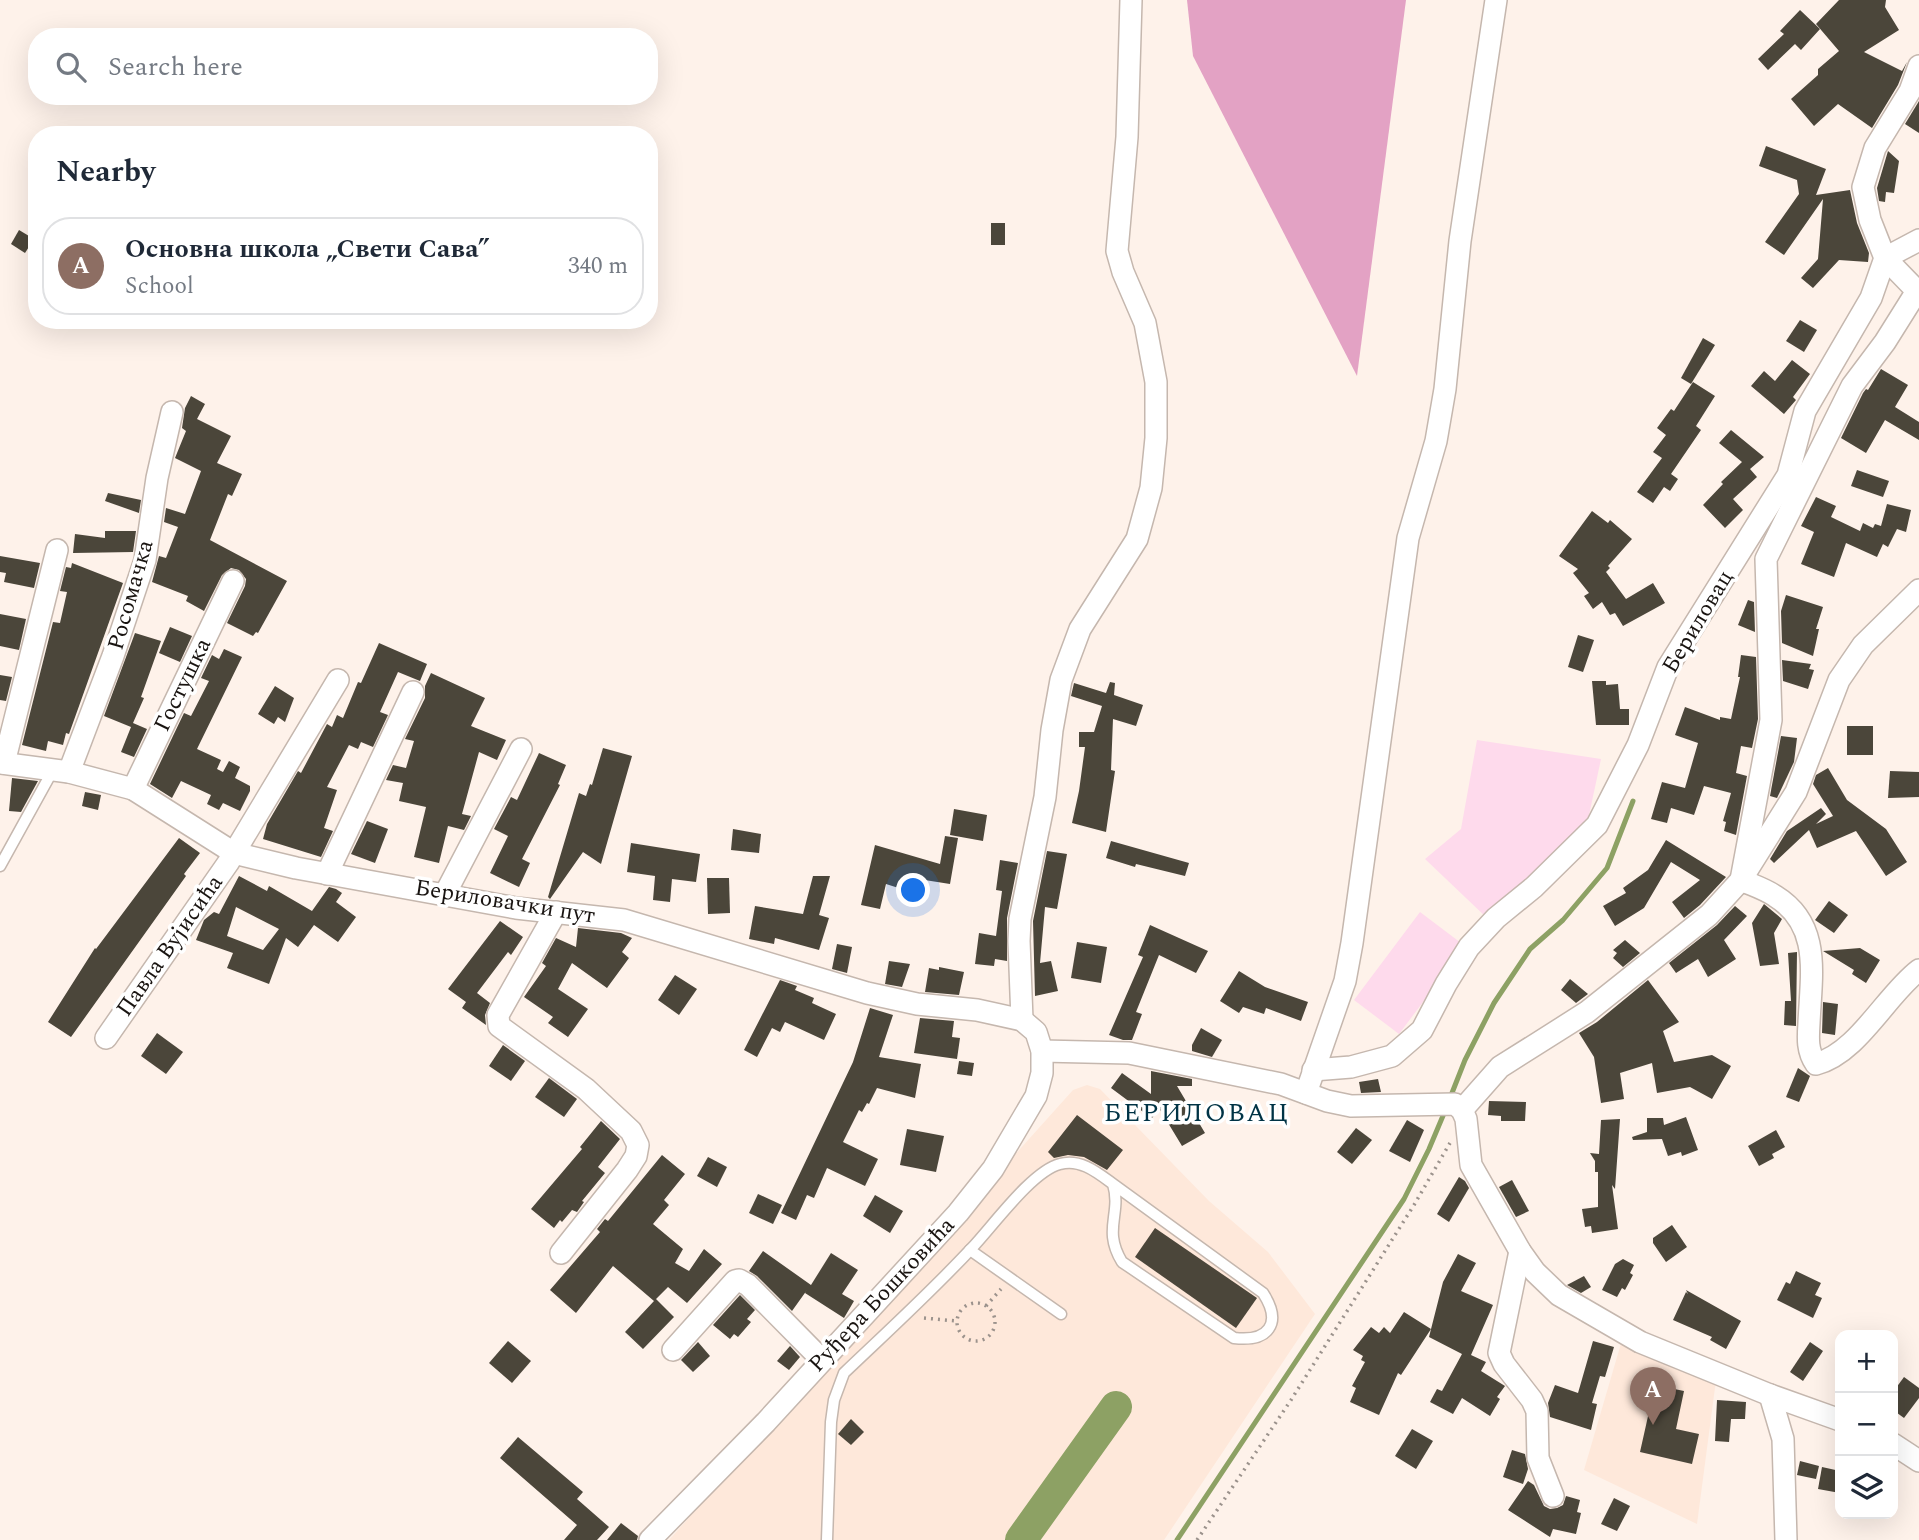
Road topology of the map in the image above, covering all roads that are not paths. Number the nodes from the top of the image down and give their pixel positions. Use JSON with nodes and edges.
{"nodes":[{"id":1,"x":1131,"y":0,"type":"edge"},
{"id":2,"x":1496,"y":0,"type":"edge"},
{"id":3,"x":1919,"y":66,"type":"edge"},
{"id":4,"x":1919,"y":240,"type":"edge"},
{"id":5,"x":1885,"y":258,"type":"junction"},
{"id":6,"x":1918,"y":291,"type":"edge"},
{"id":7,"x":172,"y":412,"type":"dead end"},
{"id":8,"x":57,"y":550,"type":"dead end"},
{"id":9,"x":233,"y":581,"type":"dead end"},
{"id":10,"x":1919,"y":590,"type":"edge"},
{"id":11,"x":338,"y":680,"type":"dead end"},
{"id":12,"x":413,"y":692,"type":"dead end"},
{"id":13,"x":521,"y":749,"type":"dead end"},
{"id":14,"x":2,"y":763,"type":"edge"},
{"id":15,"x":61,"y":771,"type":"junction"},
{"id":16,"x":133,"y":789,"type":"junction"},
{"id":17,"x":234,"y":853,"type":"junction"},
{"id":18,"x":0,"y":866,"type":"edge"},
{"id":19,"x":327,"y":874,"type":"junction"},
{"id":20,"x":1741,"y":880,"type":"junction"},
{"id":21,"x":444,"y":894,"type":"junction"},
{"id":22,"x":556,"y":912,"type":"junction"},
{"id":23,"x":1919,"y":970,"type":"edge"},
{"id":24,"x":1022,"y":1020,"type":"junction"},
{"id":25,"x":106,"y":1038,"type":"dead end"},
{"id":26,"x":1042,"y":1051,"type":"junction"},
{"id":27,"x":1313,"y":1070,"type":"junction"},
{"id":28,"x":1306,"y":1093,"type":"junction"},
{"id":29,"x":1455,"y":1109,"type":"junction"},
{"id":30,"x":1113,"y":1184,"type":"junction"},
{"id":31,"x":971,"y":1250,"type":"junction"},
{"id":32,"x":1520,"y":1251,"type":"junction"},
{"id":33,"x":561,"y":1253,"type":"dead end"},
{"id":34,"x":1061,"y":1314,"type":"dead end"},
{"id":35,"x":673,"y":1350,"type":"dead end"},
{"id":36,"x":822,"y":1360,"type":"junction"},
{"id":37,"x":1770,"y":1395,"type":"junction"},
{"id":38,"x":1835,"y":1418,"type":"edge"},
{"id":39,"x":1898,"y":1447,"type":"edge"},
{"id":40,"x":1919,"y":1461,"type":"edge"},
{"id":41,"x":1553,"y":1496,"type":"dead end"},
{"id":42,"x":650,"y":1540,"type":"edge"},
{"id":43,"x":827,"y":1540,"type":"edge"},
{"id":44,"x":1786,"y":1540,"type":"edge"}],
"edges":[{"from":1,"to":24,"type":"street"},
{"from":2,"to":27,"type":"street"},
{"from":3,"to":5,"type":"street"},
{"from":4,"to":5,"type":"street"},
{"from":5,"to":6,"type":"street"},
{"from":5,"to":27,"type":"street","name":"Бериловац"},
{"from":6,"to":20,"type":"street"},
{"from":7,"to":15,"type":"street","name":"Росомачка"},
{"from":8,"to":14,"type":"street"},
{"from":9,"to":16,"type":"street","name":"Гостушка"},
{"from":10,"to":20,"type":"street"},
{"from":11,"to":17,"type":"street","name":"Павла Вујисића"},
{"from":12,"to":19,"type":"street"},
{"from":13,"to":21,"type":"street"},
{"from":14,"to":15,"type":"street","name":"Бериловачки пут"},
{"from":15,"to":16,"type":"street","name":"Бериловачки пут"},
{"from":15,"to":18,"type":"lane"},
{"from":16,"to":17,"type":"street","name":"Бериловачки пут"},
{"from":17,"to":19,"type":"street","name":"Бериловачки пут"},
{"from":17,"to":25,"type":"street","name":"Павла Вујисића"},
{"from":19,"to":21,"type":"street","name":"Бериловачки пут"},
{"from":20,"to":23,"type":"street"},
{"from":20,"to":29,"type":"street"},
{"from":21,"to":22,"type":"street","name":"Бериловачки пут"},
{"from":22,"to":24,"type":"street","name":"Бериловачки пут"},
{"from":22,"to":33,"type":"street"},
{"from":24,"to":26,"type":"street"},
{"from":26,"to":28,"type":"street"},
{"from":26,"to":36,"type":"street","name":"Руђера Бошковића"},
{"from":27,"to":28,"type":"street"},
{"from":28,"to":29,"type":"street"},
{"from":29,"to":32,"type":"street"},
{"from":30,"to":30,"type":"lane"},
{"from":30,"to":31,"type":"lane"},
{"from":31,"to":34,"type":"lane"},
{"from":31,"to":43,"type":"lane"},
{"from":32,"to":37,"type":"street"},
{"from":32,"to":41,"type":"street"},
{"from":35,"to":36,"type":"street"},
{"from":36,"to":42,"type":"street","name":"Руђера Бошковића"},
{"from":37,"to":38,"type":"street"},
{"from":37,"to":44,"type":"street"},
{"from":39,"to":40,"type":"street"}]}
